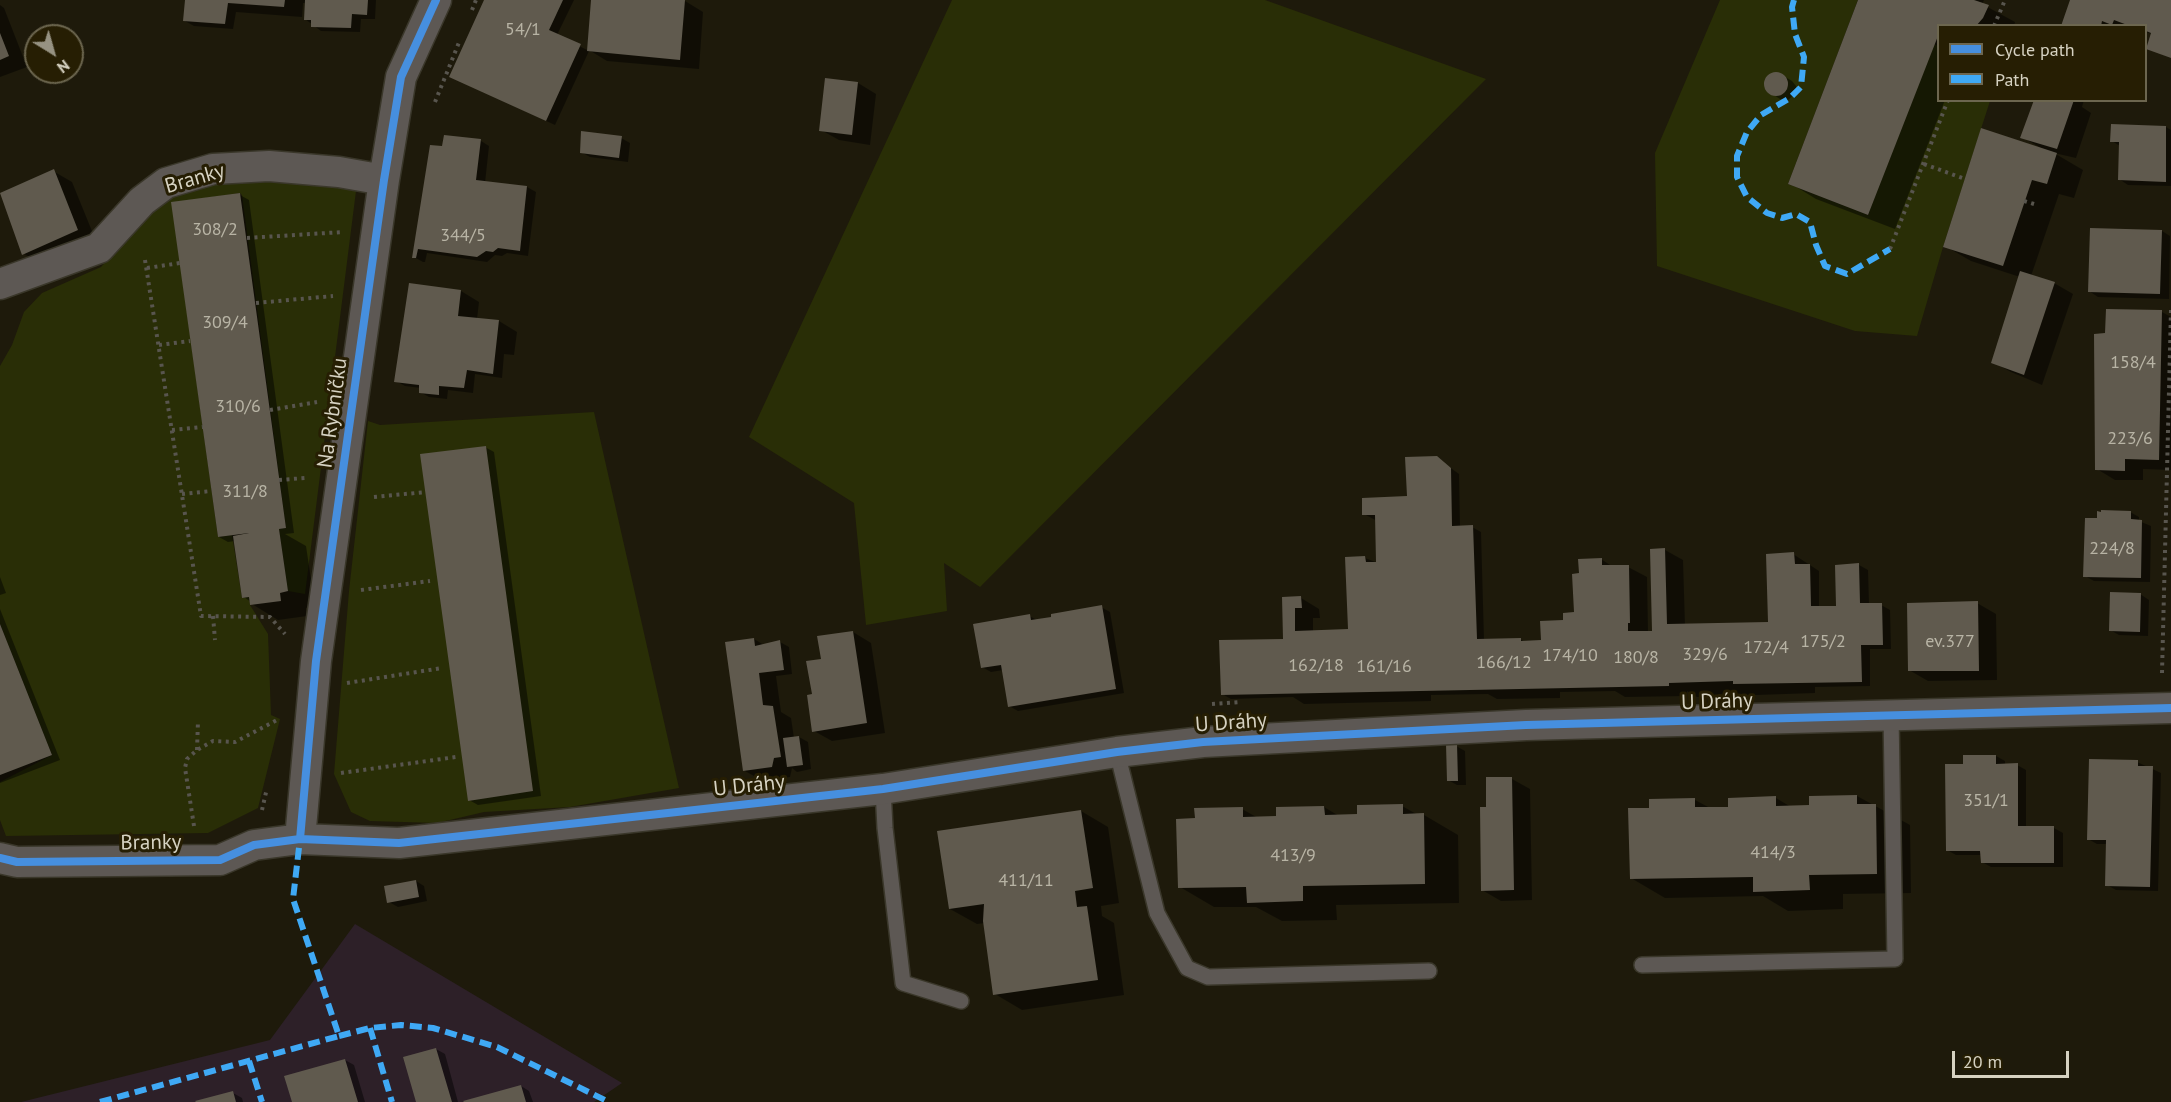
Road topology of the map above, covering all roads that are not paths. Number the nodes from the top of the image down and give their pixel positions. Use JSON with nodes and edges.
{"nodes":[{"id":1,"x":436,"y":0,"type":"edge"},
{"id":2,"x":384,"y":180,"type":"junction"},
{"id":3,"x":0,"y":284,"type":"edge"},
{"id":4,"x":2171,"y":708,"type":"edge"},
{"id":5,"x":1892,"y":714,"type":"junction"},
{"id":6,"x":1118,"y":753,"type":"junction"},
{"id":7,"x":884,"y":789,"type":"junction"},
{"id":8,"x":300,"y":839,"type":"junction"},
{"id":9,"x":0,"y":858,"type":"edge"},
{"id":10,"x":1642,"y":965,"type":"dead end"},
{"id":11,"x":1429,"y":971,"type":"dead end"},
{"id":12,"x":961,"y":1001,"type":"dead end"}],
"edges":[{"from":1,"to":2,"type":"street","name":"Na Rybníčku"},
{"from":2,"to":3,"type":"street","name":"Branky"},
{"from":2,"to":8,"type":"street","name":"Na Rybníčku"},
{"from":4,"to":5,"type":"street","name":"U Dráhy"},
{"from":5,"to":6,"type":"street","name":"U Dráhy"},
{"from":5,"to":10,"type":"lane"},
{"from":6,"to":7,"type":"street","name":"U Dráhy"},
{"from":6,"to":11,"type":"lane"},
{"from":7,"to":8,"type":"street","name":"U Dráhy"},
{"from":7,"to":12,"type":"lane"},
{"from":8,"to":9,"type":"street","name":"Branky"}]}
